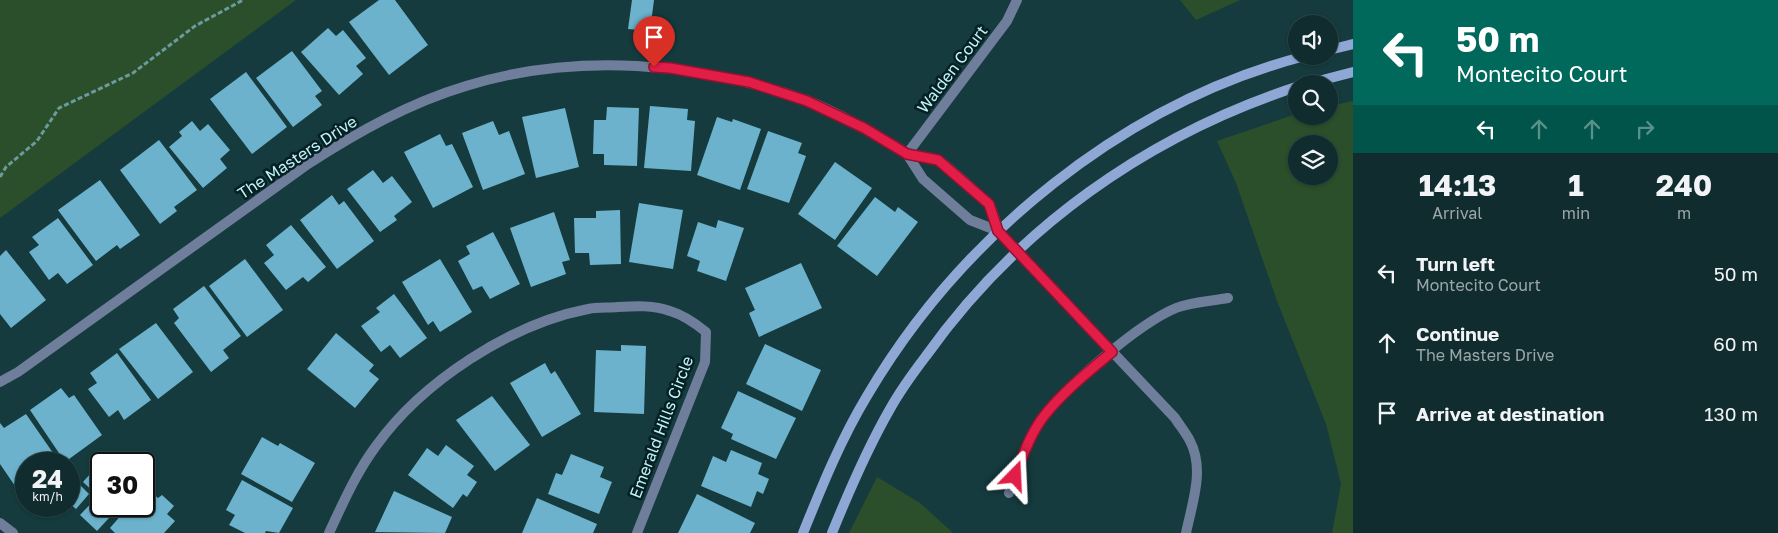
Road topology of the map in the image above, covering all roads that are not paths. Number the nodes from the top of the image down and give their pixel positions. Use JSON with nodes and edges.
{"nodes":[{"id":1,"x":1017,"y":0,"type":"edge"},
{"id":2,"x":1353,"y":44,"type":"edge"},
{"id":3,"x":1338,"y":48,"type":"edge"},
{"id":4,"x":1288,"y":62,"type":"edge"},
{"id":5,"x":1353,"y":72,"type":"edge"},
{"id":6,"x":1338,"y":76,"type":"edge"},
{"id":7,"x":1288,"y":90,"type":"edge"},
{"id":8,"x":907,"y":154,"type":"junction"},
{"id":9,"x":998,"y":231,"type":"junction"},
{"id":10,"x":1017,"y":250,"type":"junction"},
{"id":11,"x":1228,"y":298,"type":"dead end"},
{"id":12,"x":1112,"y":352,"type":"junction"},
{"id":13,"x":0,"y":382,"type":"edge"},
{"id":14,"x":1009,"y":493,"type":"dead end"},
{"id":15,"x":0,"y":523,"type":"edge"},
{"id":16,"x":13,"y":533,"type":"edge"},
{"id":17,"x":329,"y":533,"type":"edge"},
{"id":18,"x":637,"y":533,"type":"edge"},
{"id":19,"x":803,"y":533,"type":"edge"},
{"id":20,"x":832,"y":533,"type":"edge"},
{"id":21,"x":1186,"y":533,"type":"edge"}],
"edges":[{"from":1,"to":8,"type":"street","name":"Walden Court"},
{"from":2,"to":3,"type":"street"},
{"from":4,"to":9,"type":"street"},
{"from":5,"to":6,"type":"street"},
{"from":7,"to":10,"type":"street"},
{"from":8,"to":9,"type":"street","name":"The Masters Drive"},
{"from":8,"to":9,"type":"street","name":"The Masters Drive"},
{"from":8,"to":13,"type":"street","name":"The Masters Drive"},
{"from":9,"to":10,"type":"street"},
{"from":9,"to":19,"type":"street"},
{"from":10,"to":12,"type":"street"},
{"from":10,"to":20,"type":"street"},
{"from":11,"to":12,"type":"street"},
{"from":12,"to":14,"type":"street"},
{"from":12,"to":21,"type":"street"},
{"from":15,"to":16,"type":"street"},
{"from":17,"to":18,"type":"street","name":"Emerald Hills Circle"}]}
